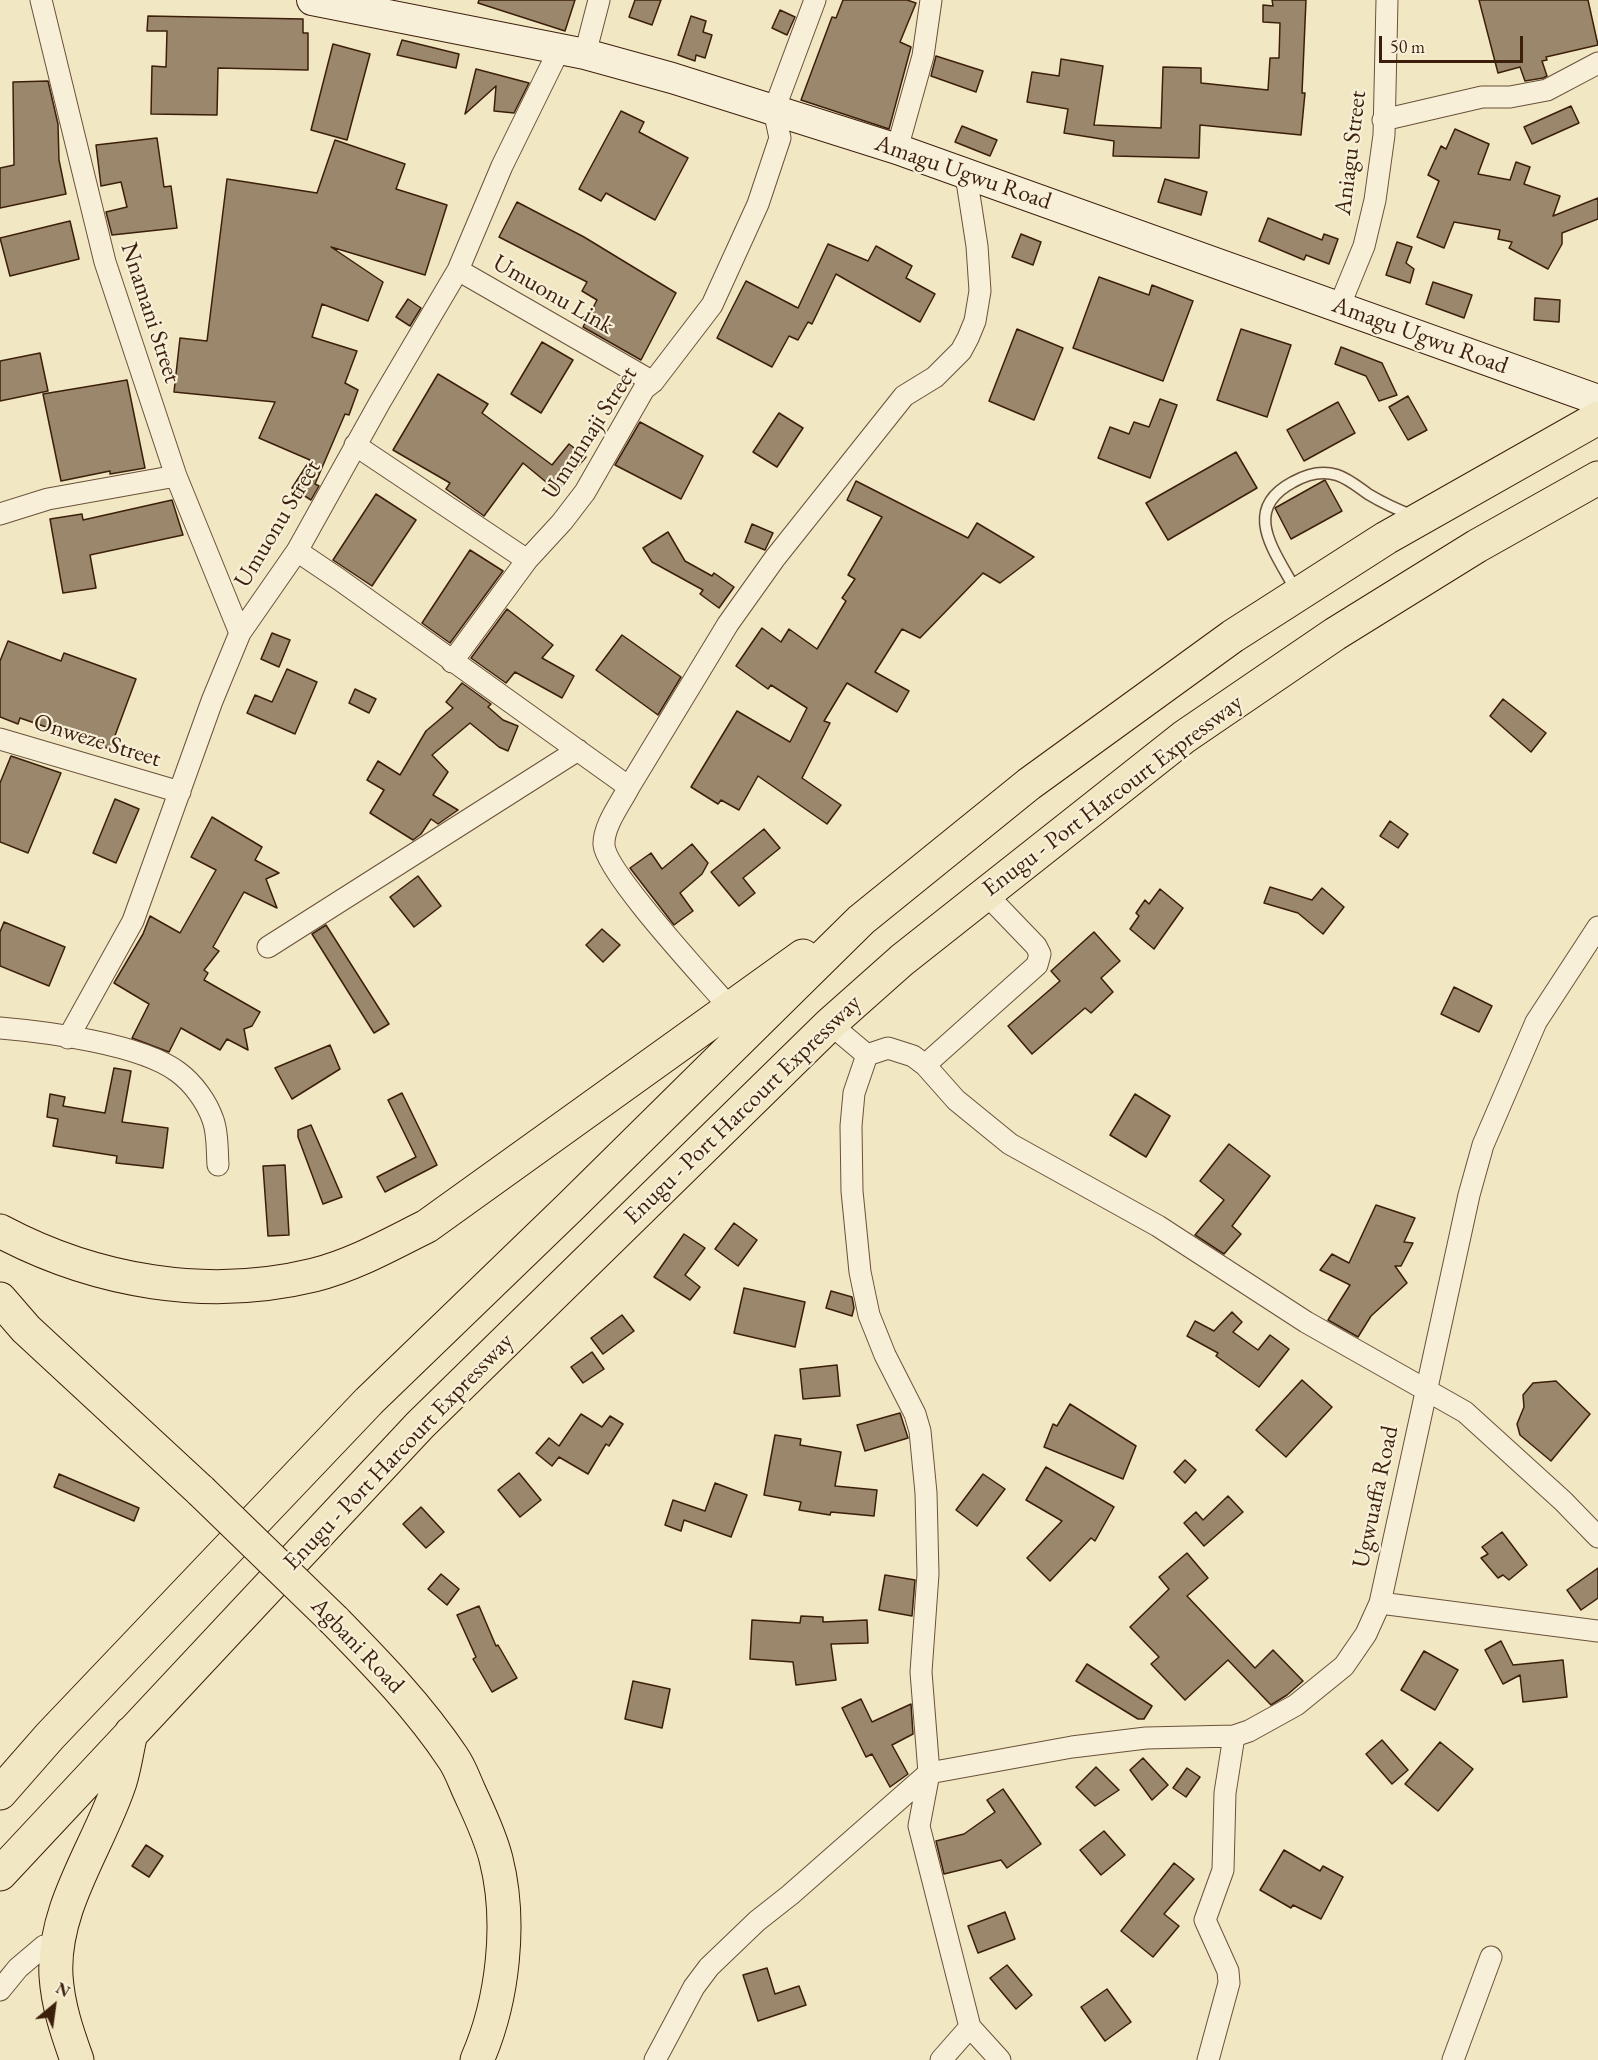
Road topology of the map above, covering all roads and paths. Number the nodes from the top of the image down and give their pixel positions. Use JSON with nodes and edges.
{"nodes":[{"id":1,"x":41,"y":0,"type":"edge"},
{"id":2,"x":312,"y":0,"type":"edge"},
{"id":3,"x":599,"y":0,"type":"edge"},
{"id":4,"x":814,"y":0,"type":"edge"},
{"id":5,"x":931,"y":0,"type":"edge"},
{"id":6,"x":1387,"y":0,"type":"edge"},
{"id":7,"x":361,"y":4,"type":"edge"},
{"id":8,"x":572,"y":51,"type":"junction"},
{"id":9,"x":1598,"y":63,"type":"edge"},
{"id":10,"x":774,"y":110,"type":"junction"},
{"id":11,"x":1383,"y":120,"type":"junction"},
{"id":12,"x":897,"y":148,"type":"junction"},
{"id":13,"x":966,"y":175,"type":"junction"},
{"id":14,"x":458,"y":270,"type":"junction"},
{"id":15,"x":1339,"y":307,"type":"junction"},
{"id":16,"x":653,"y":382,"type":"junction"},
{"id":17,"x":1595,"y":414,"type":"edge"},
{"id":18,"x":355,"y":445,"type":"junction"},
{"id":19,"x":177,"y":476,"type":"junction"},
{"id":20,"x":1598,"y":478,"type":"edge"},
{"id":21,"x":0,"y":514,"type":"edge"},
{"id":22,"x":1421,"y":519,"type":"junction"},
{"id":23,"x":297,"y":552,"type":"junction"},
{"id":24,"x":526,"y":560,"type":"junction"},
{"id":25,"x":1297,"y":594,"type":"junction"},
{"id":26,"x":240,"y":633,"type":"junction"},
{"id":27,"x":452,"y":662,"type":"junction"},
{"id":28,"x":0,"y":739,"type":"edge"},
{"id":29,"x":578,"y":750,"type":"junction"},
{"id":30,"x":629,"y":787,"type":"junction"},
{"id":31,"x":180,"y":792,"type":"junction"},
{"id":32,"x":986,"y":893,"type":"junction"},
{"id":33,"x":861,"y":920,"type":"junction"},
{"id":34,"x":1598,"y":927,"type":"edge"},
{"id":35,"x":268,"y":947,"type":"dead end"},
{"id":36,"x":731,"y":1009,"type":"junction"},
{"id":37,"x":830,"y":1024,"type":"junction"},
{"id":38,"x":0,"y":1028,"type":"edge"},
{"id":39,"x":68,"y":1038,"type":"junction"},
{"id":40,"x":867,"y":1055,"type":"junction"},
{"id":41,"x":925,"y":1065,"type":"junction"},
{"id":42,"x":218,"y":1165,"type":"dead end"},
{"id":43,"x":0,"y":1231,"type":"edge"},
{"id":44,"x":0,"y":1299,"type":"edge"},
{"id":45,"x":1425,"y":1391,"type":"junction"},
{"id":46,"x":1598,"y":1538,"type":"edge"},
{"id":47,"x":1380,"y":1603,"type":"junction"},
{"id":48,"x":1598,"y":1631,"type":"edge"},
{"id":49,"x":130,"y":1733,"type":"junction"},
{"id":50,"x":1234,"y":1736,"type":"junction"},
{"id":51,"x":929,"y":1773,"type":"junction"},
{"id":52,"x":0,"y":1793,"type":"edge"},
{"id":53,"x":0,"y":1874,"type":"edge"},
{"id":54,"x":44,"y":1946,"type":"dead end"},
{"id":55,"x":1491,"y":1957,"type":"dead end"},
{"id":56,"x":0,"y":1990,"type":"edge"},
{"id":57,"x":970,"y":2027,"type":"junction"},
{"id":58,"x":77,"y":2060,"type":"edge"},
{"id":59,"x":477,"y":2060,"type":"edge"},
{"id":60,"x":655,"y":2060,"type":"edge"},
{"id":61,"x":941,"y":2060,"type":"edge"},
{"id":62,"x":1000,"y":2060,"type":"edge"},
{"id":63,"x":1208,"y":2060,"type":"edge"},
{"id":64,"x":1453,"y":2060,"type":"edge"}],
"edges":[{"from":1,"to":19,"type":"street","name":"Nnamani Street"},
{"from":2,"to":7,"type":"street","name":"Amagu Ugwu Road"},
{"from":3,"to":8,"type":"street","name":"Umuonu Street"},
{"from":4,"to":10,"type":"street"},
{"from":5,"to":12,"type":"street"},
{"from":6,"to":11,"type":"street","name":"Aniagu Street"},
{"from":7,"to":8,"type":"street","name":"Amagu Ugwu Road"},
{"from":8,"to":10,"type":"street","name":"Amagu Ugwu Road"},
{"from":8,"to":14,"type":"street","name":"Umuonu Street"},
{"from":9,"to":11,"type":"street"},
{"from":10,"to":12,"type":"street","name":"Amagu Ugwu Road"},
{"from":10,"to":16,"type":"street","name":"Umunnaji Street"},
{"from":11,"to":15,"type":"street","name":"Aniagu Street"},
{"from":12,"to":13,"type":"street","name":"Amagu Ugwu Road"},
{"from":13,"to":15,"type":"street","name":"Amagu Ugwu Road"},
{"from":13,"to":30,"type":"street"},
{"from":14,"to":16,"type":"street","name":"Umuonu Link"},
{"from":14,"to":18,"type":"street","name":"Umuonu Street"},
{"from":15,"to":17,"type":"street","name":"Amagu Ugwu Road"},
{"from":16,"to":24,"type":"street","name":"Umunnaji Street"},
{"from":17,"to":22,"type":"main road"},
{"from":18,"to":23,"type":"street","name":"Umuonu Street"},
{"from":18,"to":24,"type":"street"},
{"from":19,"to":21,"type":"street"},
{"from":19,"to":26,"type":"street","name":"Nnamani Street"},
{"from":20,"to":32,"type":"main road","name":"Enugu - Port Harcourt Expressway"},
{"from":22,"to":25,"type":"main road"},
{"from":22,"to":25,"type":"lane"},
{"from":23,"to":26,"type":"street","name":"Umuonu Street"},
{"from":23,"to":27,"type":"street"},
{"from":24,"to":27,"type":"street","name":"Umunnaji Street"},
{"from":25,"to":33,"type":"main road"},
{"from":26,"to":31,"type":"street","name":"Umuonu Street"},
{"from":27,"to":29,"type":"street"},
{"from":28,"to":31,"type":"street","name":"Onweze Street"},
{"from":29,"to":30,"type":"street"},
{"from":29,"to":35,"type":"street"},
{"from":30,"to":36,"type":"street"},
{"from":31,"to":39,"type":"street","name":"Umuonu Street"},
{"from":32,"to":37,"type":"main road","name":"Enugu - Port Harcourt Expressway"},
{"from":32,"to":41,"type":"street"},
{"from":33,"to":36,"type":"main road"},
{"from":33,"to":52,"type":"main road"},
{"from":34,"to":45,"type":"street","name":"Ugwuaffa Road"},
{"from":36,"to":43,"type":"main road"},
{"from":37,"to":40,"type":"street"},
{"from":37,"to":49,"type":"main road","name":"Enugu - Port Harcourt Expressway"},
{"from":38,"to":39,"type":"street"},
{"from":39,"to":42,"type":"street"},
{"from":40,"to":41,"type":"street"},
{"from":40,"to":51,"type":"street"},
{"from":41,"to":45,"type":"street"},
{"from":44,"to":59,"type":"main road","name":"Agbani Road","bridge":true},
{"from":45,"to":46,"type":"street"},
{"from":45,"to":47,"type":"street","name":"Ugwuaffa Road"},
{"from":47,"to":48,"type":"street"},
{"from":47,"to":50,"type":"street","name":"Ugwuaffa Road"},
{"from":49,"to":53,"type":"main road","name":"Enugu - Port Harcourt Expressway"},
{"from":49,"to":58,"type":"main road"},
{"from":50,"to":51,"type":"street","name":"Ugwuaffa Road"},
{"from":50,"to":63,"type":"street"},
{"from":51,"to":57,"type":"street"},
{"from":51,"to":60,"type":"street"},
{"from":54,"to":56,"type":"street"},
{"from":55,"to":64,"type":"street"},
{"from":57,"to":61,"type":"street"},
{"from":57,"to":62,"type":"street"}]}
